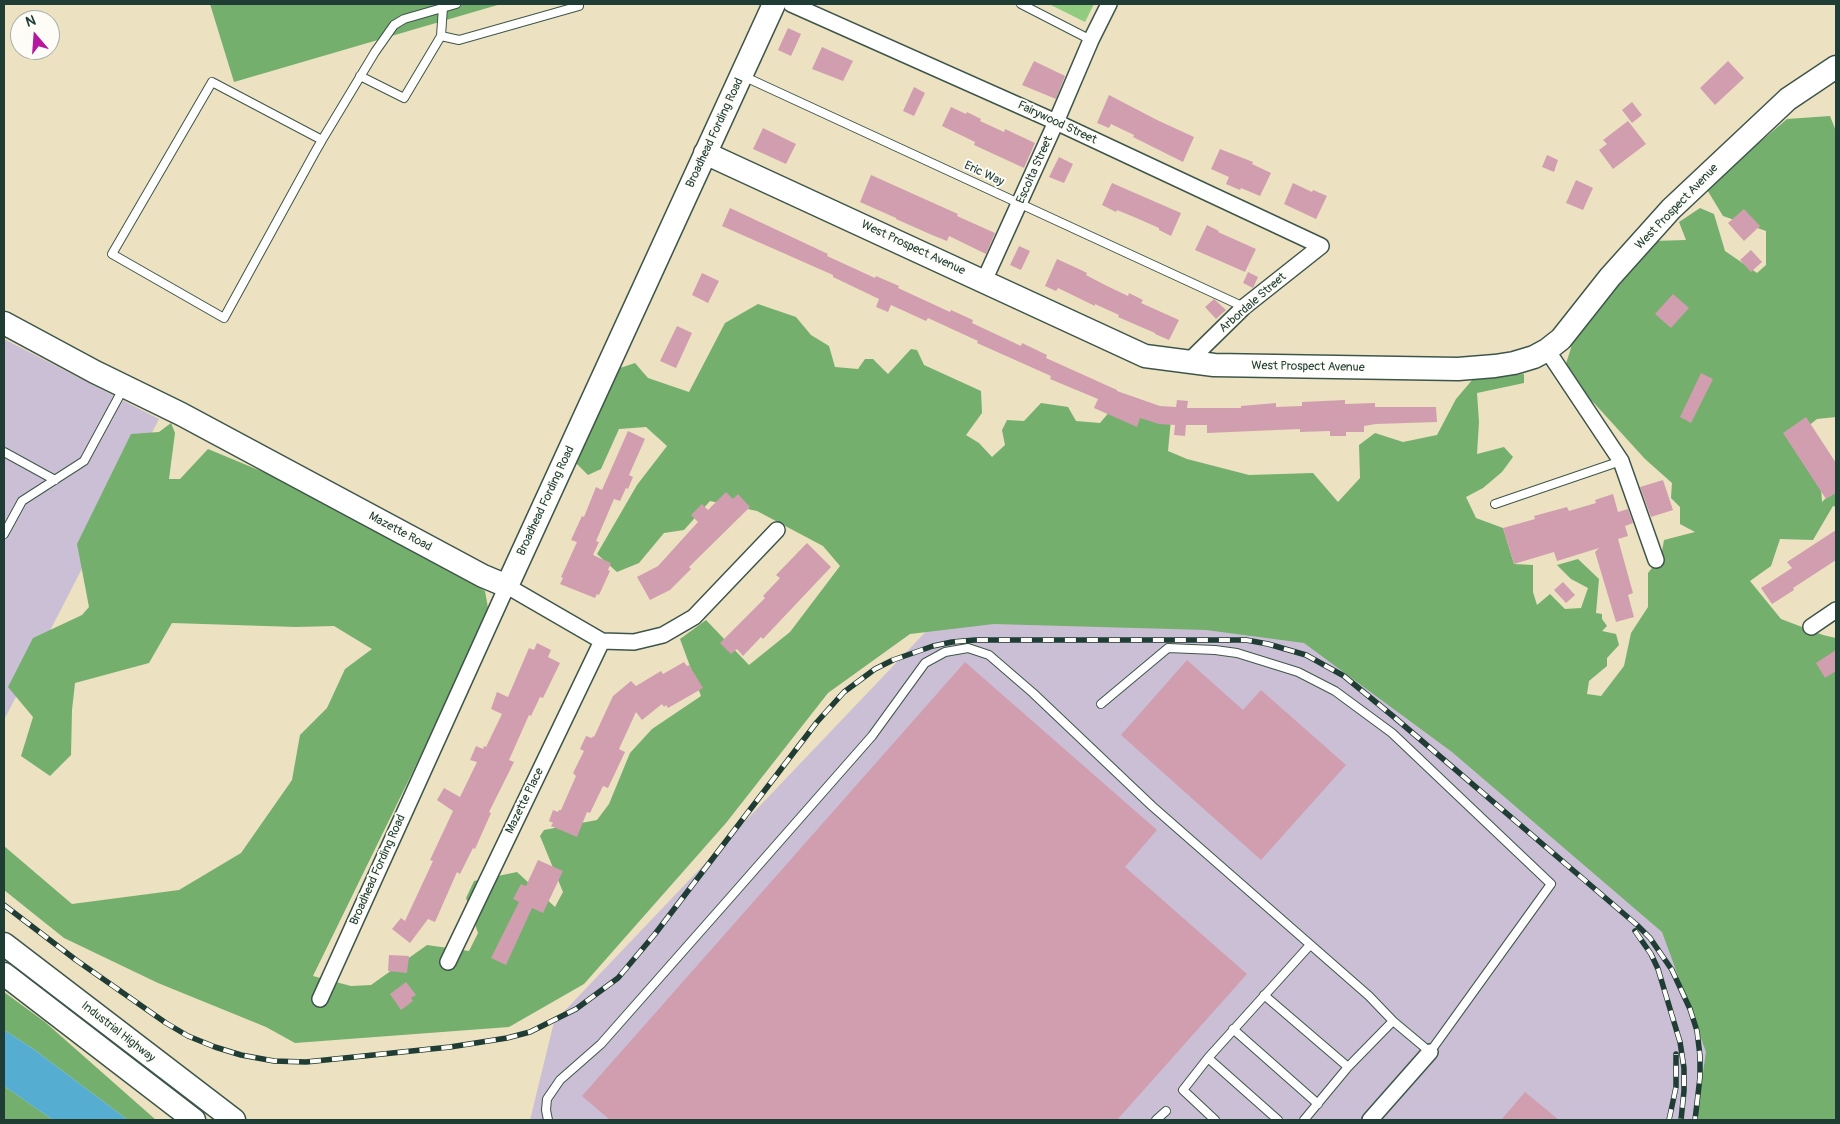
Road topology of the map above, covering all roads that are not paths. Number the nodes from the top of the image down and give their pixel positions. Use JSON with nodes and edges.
{"nodes":[{"id":1,"x":456,"y":4,"type":"edge"},
{"id":2,"x":579,"y":4,"type":"edge"},
{"id":3,"x":774,"y":4,"type":"edge"},
{"id":4,"x":791,"y":4,"type":"edge"},
{"id":5,"x":1021,"y":4,"type":"edge"},
{"id":6,"x":1109,"y":4,"type":"edge"},
{"id":7,"x":444,"y":7,"type":"junction"},
{"id":8,"x":441,"y":36,"type":"junction"},
{"id":9,"x":1091,"y":40,"type":"junction"},
{"id":10,"x":1836,"y":67,"type":"edge"},
{"id":11,"x":741,"y":75,"type":"junction"},
{"id":12,"x":360,"y":76,"type":"junction"},
{"id":13,"x":1056,"y":122,"type":"junction"},
{"id":14,"x":322,"y":140,"type":"junction"},
{"id":15,"x":705,"y":153,"type":"junction"},
{"id":16,"x":1020,"y":204,"type":"junction"},
{"id":17,"x":1321,"y":246,"type":"joint"},
{"id":18,"x":984,"y":281,"type":"junction"},
{"id":19,"x":1244,"y":307,"type":"junction"},
{"id":20,"x":4,"y":324,"type":"edge"},
{"id":21,"x":1547,"y":350,"type":"junction"},
{"id":22,"x":1187,"y":363,"type":"junction"},
{"id":23,"x":124,"y":387,"type":"junction"},
{"id":24,"x":4,"y":452,"type":"edge"},
{"id":25,"x":1621,"y":461,"type":"junction"},
{"id":26,"x":55,"y":480,"type":"junction"},
{"id":27,"x":1495,"y":504,"type":"dead end"},
{"id":28,"x":777,"y":530,"type":"dead end"},
{"id":29,"x":4,"y":534,"type":"edge"},
{"id":30,"x":1656,"y":560,"type":"dead end"},
{"id":31,"x":507,"y":586,"type":"junction"},
{"id":32,"x":1836,"y":610,"type":"edge"},
{"id":33,"x":1811,"y":627,"type":"dead end"},
{"id":34,"x":602,"y":641,"type":"junction"},
{"id":35,"x":1101,"y":704,"type":"dead end"},
{"id":36,"x":4,"y":944,"type":"edge"},
{"id":37,"x":1310,"y":945,"type":"junction"},
{"id":38,"x":448,"y":962,"type":"dead end"},
{"id":39,"x":4,"y":974,"type":"edge"},
{"id":40,"x":1264,"y":995,"type":"junction"},
{"id":41,"x":320,"y":999,"type":"dead end"},
{"id":42,"x":1393,"y":1021,"type":"junction"},
{"id":43,"x":1234,"y":1029,"type":"junction"},
{"id":44,"x":1430,"y":1052,"type":"junction"},
{"id":45,"x":1208,"y":1058,"type":"junction"},
{"id":46,"x":1348,"y":1067,"type":"junction"},
{"id":47,"x":1318,"y":1104,"type":"junction"},
{"id":48,"x":1166,"y":1110,"type":"dead end"},
{"id":49,"x":194,"y":1120,"type":"edge"},
{"id":50,"x":234,"y":1120,"type":"edge"},
{"id":51,"x":548,"y":1120,"type":"edge"},
{"id":52,"x":1156,"y":1120,"type":"edge"},
{"id":53,"x":1216,"y":1120,"type":"edge"},
{"id":54,"x":1278,"y":1120,"type":"edge"},
{"id":55,"x":1304,"y":1120,"type":"edge"},
{"id":56,"x":1370,"y":1120,"type":"edge"}],
"edges":[{"from":1,"to":7,"type":"lane"},
{"from":2,"to":8,"type":"lane"},
{"from":3,"to":11,"type":"street","name":"Broadhead Fording Road"},
{"from":4,"to":13,"type":"street","name":"Fairywood Street"},
{"from":5,"to":9,"type":"lane"},
{"from":6,"to":9,"type":"street","name":"Escolta Street"},
{"from":7,"to":8,"type":"lane"},
{"from":7,"to":12,"type":"lane"},
{"from":8,"to":12,"type":"lane"},
{"from":9,"to":13,"type":"street","name":"Escolta Street"},
{"from":10,"to":21,"type":"street","name":"West Prospect Avenue"},
{"from":11,"to":15,"type":"street","name":"Broadhead Fording Road"},
{"from":11,"to":16,"type":"lane","name":"Eric Way"},
{"from":12,"to":14,"type":"lane"},
{"from":13,"to":16,"type":"street","name":"Escolta Street"},
{"from":13,"to":17,"type":"street","name":"Fairywood Street"},
{"from":14,"to":14,"type":"lane"},
{"from":15,"to":18,"type":"street","name":"West Prospect Avenue"},
{"from":15,"to":31,"type":"street","name":"Broadhead Fording Road"},
{"from":16,"to":18,"type":"street","name":"Escolta Street"},
{"from":16,"to":19,"type":"lane","name":"Eric Way"},
{"from":17,"to":19,"type":"street","name":"Arbordale Street"},
{"from":18,"to":22,"type":"street","name":"West Prospect Avenue"},
{"from":19,"to":22,"type":"street","name":"Arbordale Street"},
{"from":20,"to":23,"type":"street","name":"Mazette Road"},
{"from":21,"to":22,"type":"street","name":"West Prospect Avenue"},
{"from":21,"to":25,"type":"street"},
{"from":23,"to":26,"type":"lane"},
{"from":23,"to":31,"type":"street","name":"Mazette Road"},
{"from":24,"to":26,"type":"lane"},
{"from":25,"to":27,"type":"lane"},
{"from":25,"to":30,"type":"street"},
{"from":26,"to":29,"type":"lane"},
{"from":28,"to":34,"type":"street","name":"Mazette Road"},
{"from":31,"to":34,"type":"street","name":"Mazette Road"},
{"from":31,"to":41,"type":"street","name":"Broadhead Fording Road"},
{"from":32,"to":33,"type":"street"},
{"from":34,"to":38,"type":"street","name":"Mazette Place"},
{"from":35,"to":44,"type":"lane"},
{"from":36,"to":50,"type":"street","name":"Industrial Highway"},
{"from":37,"to":40,"type":"lane"},
{"from":37,"to":42,"type":"lane"},
{"from":37,"to":51,"type":"lane"},
{"from":39,"to":49,"type":"street","name":"Industrial Highway"},
{"from":40,"to":43,"type":"lane"},
{"from":40,"to":46,"type":"lane"},
{"from":42,"to":44,"type":"lane"},
{"from":42,"to":46,"type":"lane"},
{"from":43,"to":45,"type":"lane"},
{"from":43,"to":47,"type":"lane"},
{"from":44,"to":56,"type":"street"},
{"from":45,"to":53,"type":"lane"},
{"from":45,"to":54,"type":"lane"},
{"from":46,"to":47,"type":"lane"},
{"from":47,"to":55,"type":"lane"},
{"from":48,"to":52,"type":"lane"}]}
